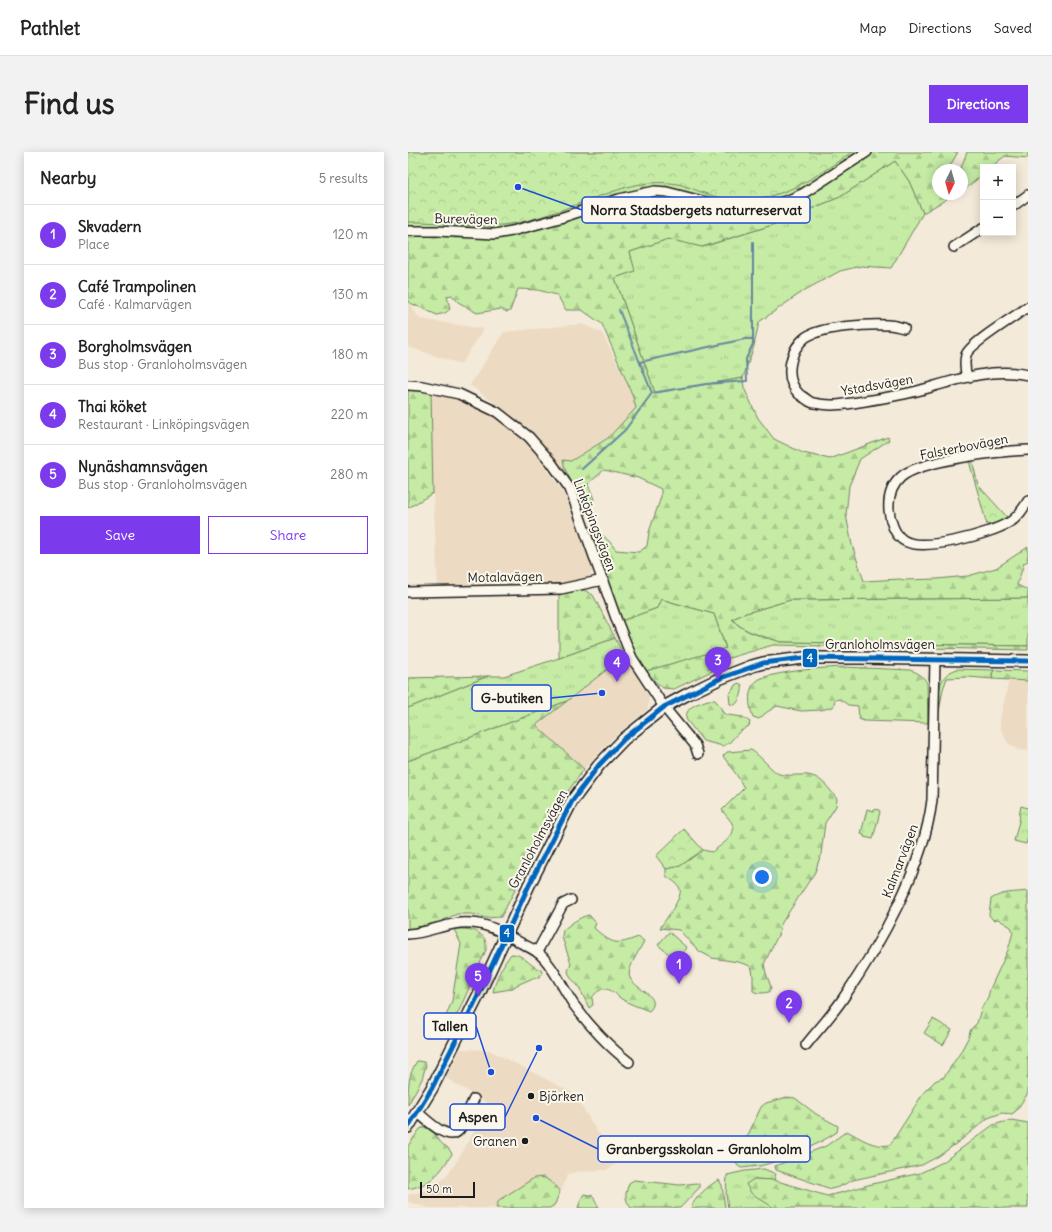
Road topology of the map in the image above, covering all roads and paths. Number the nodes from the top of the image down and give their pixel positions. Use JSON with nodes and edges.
{"nodes":[{"id":1,"x":867,"y":152,"type":"edge"},
{"id":2,"x":1028,"y":195,"type":"edge"},
{"id":3,"x":1016,"y":204,"type":"edge"},
{"id":4,"x":980,"y":230,"type":"edge"},
{"id":5,"x":408,"y":231,"type":"edge"},
{"id":6,"x":954,"y":247,"type":"dead end"},
{"id":7,"x":1028,"y":307,"type":"edge"},
{"id":8,"x":904,"y":328,"type":"dead end"},
{"id":9,"x":1028,"y":375,"type":"edge"},
{"id":10,"x":967,"y":377,"type":"junction"},
{"id":11,"x":408,"y":384,"type":"edge"},
{"id":12,"x":1028,"y":450,"type":"edge"},
{"id":13,"x":1028,"y":501,"type":"edge"},
{"id":14,"x":602,"y":580,"type":"junction"},
{"id":15,"x":408,"y":592,"type":"edge"},
{"id":16,"x":935,"y":659,"type":"junction"},
{"id":17,"x":1028,"y":661,"type":"edge"},
{"id":18,"x":664,"y":707,"type":"junction"},
{"id":19,"x":698,"y":754,"type":"dead end"},
{"id":20,"x":570,"y":900,"type":"dead end"},
{"id":21,"x":408,"y":934,"type":"edge"},
{"id":22,"x":506,"y":935,"type":"junction"},
{"id":23,"x":538,"y":952,"type":"junction"},
{"id":24,"x":806,"y":1045,"type":"dead end"},
{"id":25,"x":629,"y":1062,"type":"dead end"},
{"id":26,"x":474,"y":1100,"type":"dead end"},
{"id":27,"x":417,"y":1112,"type":"junction"},
{"id":28,"x":408,"y":1127,"type":"edge"}],
"edges":[{"from":1,"to":5,"type":"street","name":"Burevägen"},
{"from":2,"to":3,"type":"street"},
{"from":4,"to":6,"type":"street"},
{"from":7,"to":10,"type":"street"},
{"from":8,"to":10,"type":"street","name":"Ystadsvägen"},
{"from":9,"to":10,"type":"street","name":"Ystadsvägen"},
{"from":11,"to":14,"type":"street","name":"Linköpingsvägen"},
{"from":12,"to":13,"type":"street","name":"Falsterbovägen"},
{"from":14,"to":15,"type":"street","name":"Motalavägen"},
{"from":14,"to":18,"type":"street","name":"Linköpingsvägen"},
{"from":16,"to":17,"type":"street","name":"Granloholmsvägen"},
{"from":16,"to":18,"type":"street","name":"Granloholmsvägen"},
{"from":16,"to":24,"type":"street","name":"Kalmarvägen"},
{"from":18,"to":19,"type":"street","name":"Linköpingsvägen"},
{"from":18,"to":22,"type":"street","name":"Granloholmsvägen"},
{"from":20,"to":23,"type":"street"},
{"from":21,"to":22,"type":"street"},
{"from":22,"to":23,"type":"street"},
{"from":22,"to":27,"type":"street","name":"Granloholmsvägen"},
{"from":23,"to":25,"type":"street"},
{"from":26,"to":27,"type":"street"},
{"from":27,"to":28,"type":"street","name":"Granloholmsvägen"}]}
